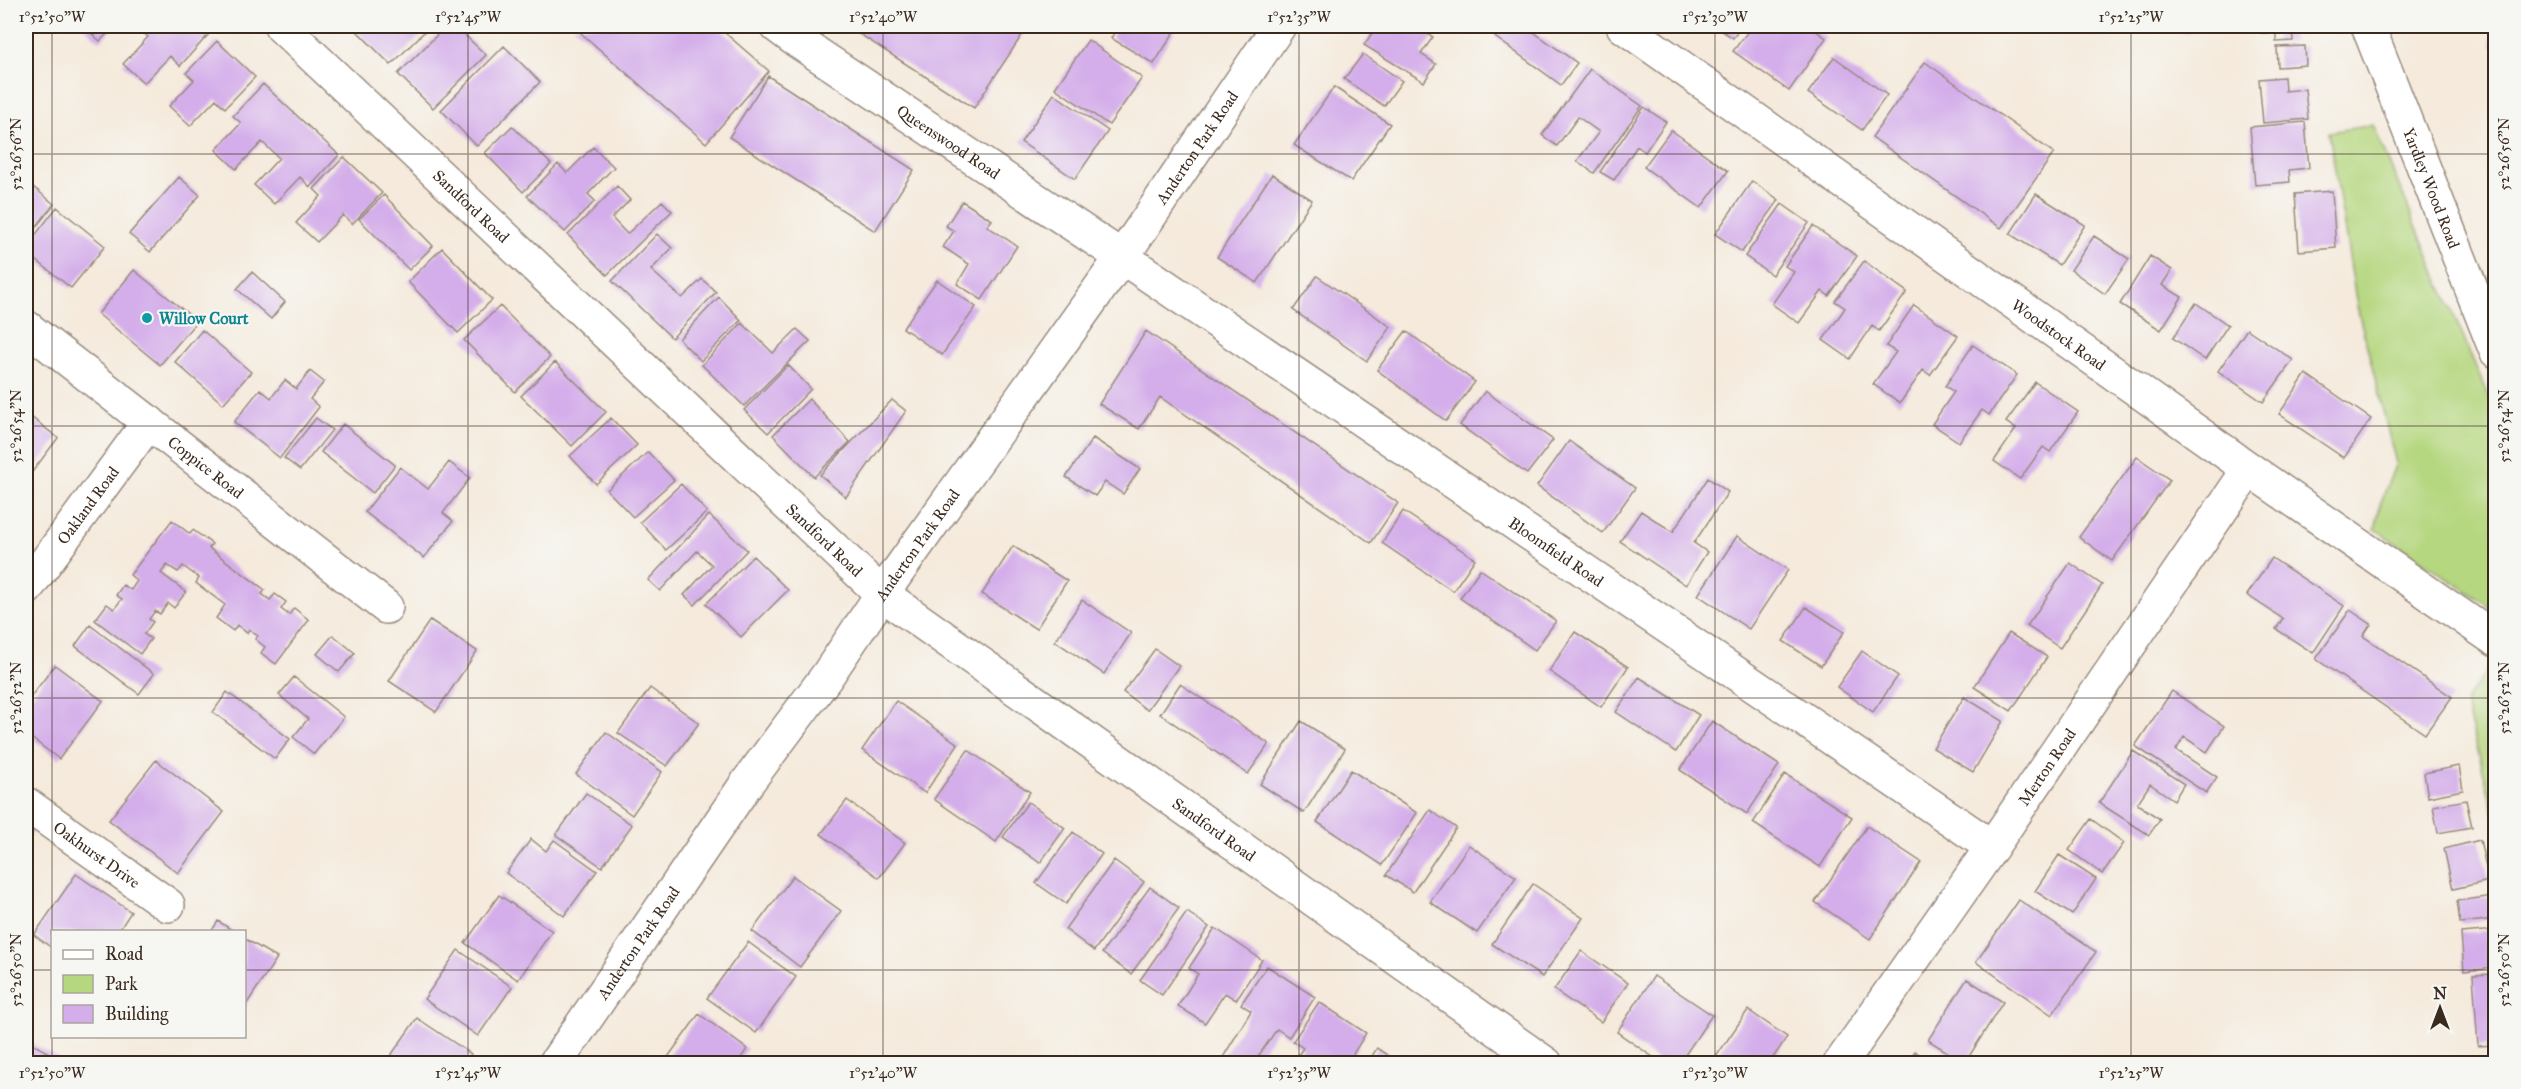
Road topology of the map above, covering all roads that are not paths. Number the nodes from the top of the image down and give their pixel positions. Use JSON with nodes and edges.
{"nodes":[{"id":1,"x":281,"y":26,"type":"edge"},
{"id":2,"x":777,"y":26,"type":"edge"},
{"id":3,"x":1279,"y":26,"type":"edge"},
{"id":4,"x":1623,"y":26,"type":"edge"},
{"id":5,"x":2368,"y":26,"type":"edge"},
{"id":6,"x":1122,"y":257,"type":"junction"},
{"id":7,"x":26,"y":327,"type":"edge"},
{"id":8,"x":2496,"y":351,"type":"edge"},
{"id":9,"x":149,"y":422,"type":"junction"},
{"id":10,"x":2249,"y":470,"type":"junction"},
{"id":11,"x":26,"y":589,"type":"edge"},
{"id":12,"x":882,"y":594,"type":"junction"},
{"id":13,"x":386,"y":607,"type":"dead end"},
{"id":14,"x":2496,"y":640,"type":"edge"},
{"id":15,"x":26,"y":804,"type":"edge"},
{"id":16,"x":1992,"y":847,"type":"junction"},
{"id":17,"x":168,"y":905,"type":"dead end"},
{"id":18,"x":1509,"y":1053,"type":"edge"},
{"id":19,"x":555,"y":1064,"type":"edge"},
{"id":20,"x":1546,"y":1064,"type":"edge"},
{"id":21,"x":1840,"y":1064,"type":"edge"}],
"edges":[{"from":1,"to":12,"type":"street","name":"Sandford Road"},
{"from":2,"to":6,"type":"street","name":"Queenswood Road"},
{"from":3,"to":6,"type":"street","name":"Anderton Park Road"},
{"from":4,"to":10,"type":"street","name":"Woodstock Road"},
{"from":5,"to":8,"type":"street","name":"Yardley Wood Road"},
{"from":6,"to":12,"type":"street","name":"Anderton Park Road"},
{"from":6,"to":16,"type":"street","name":"Bloomfield Road"},
{"from":7,"to":9,"type":"street","name":"Coppice Road"},
{"from":9,"to":11,"type":"street","name":"Oakland Road"},
{"from":9,"to":13,"type":"street","name":"Coppice Road"},
{"from":10,"to":14,"type":"street","name":"Woodstock Road"},
{"from":10,"to":16,"type":"street","name":"Merton Road"},
{"from":12,"to":18,"type":"street","name":"Sandford Road"},
{"from":12,"to":19,"type":"street","name":"Anderton Park Road"},
{"from":15,"to":17,"type":"street","name":"Oakhurst Drive"},
{"from":16,"to":21,"type":"street","name":"Merton Road"},
{"from":18,"to":20,"type":"street","name":"Sandford Road"}]}
